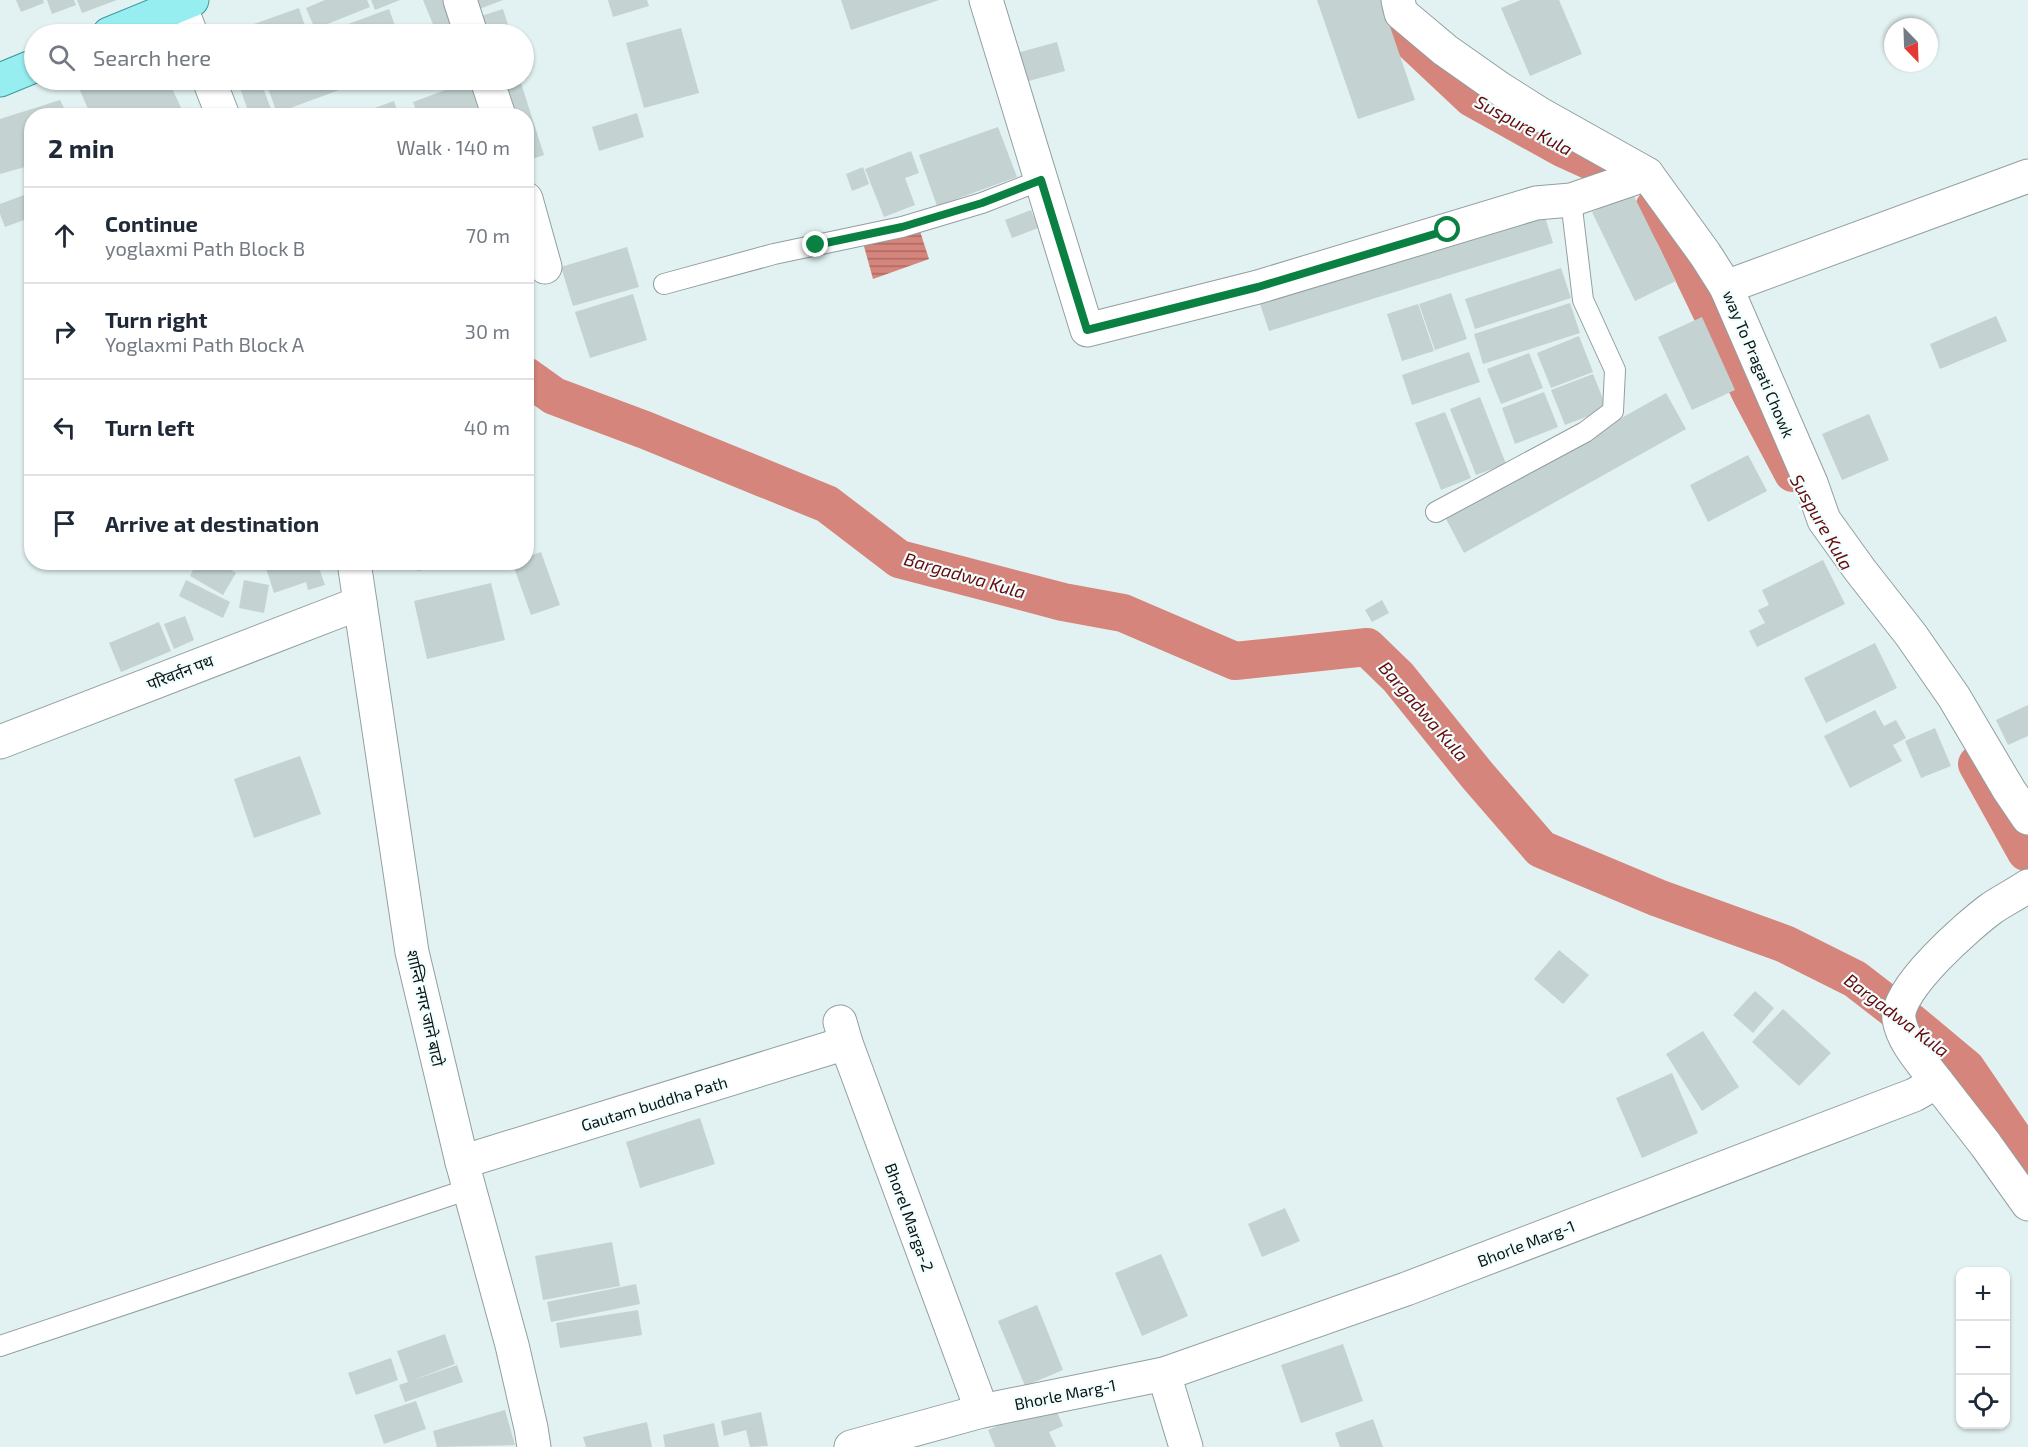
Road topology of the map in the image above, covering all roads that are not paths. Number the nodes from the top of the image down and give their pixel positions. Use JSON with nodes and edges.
{"nodes":[{"id":1,"x":460,"y":0,"type":"edge"},
{"id":2,"x":986,"y":0,"type":"edge"},
{"id":3,"x":1398,"y":0,"type":"edge"},
{"id":4,"x":185,"y":10,"type":"edge"},
{"id":5,"x":141,"y":24,"type":"edge"},
{"id":6,"x":468,"y":24,"type":"edge"},
{"id":7,"x":24,"y":70,"type":"edge"},
{"id":8,"x":0,"y":80,"type":"edge"},
{"id":9,"x":213,"y":90,"type":"edge"},
{"id":10,"x":490,"y":90,"type":"edge"},
{"id":11,"x":220,"y":108,"type":"edge"},
{"id":12,"x":496,"y":108,"type":"edge"},
{"id":13,"x":1647,"y":174,"type":"junction"},
{"id":14,"x":2028,"y":176,"type":"edge"},
{"id":15,"x":1041,"y":180,"type":"junction"},
{"id":16,"x":1572,"y":200,"type":"junction"},
{"id":17,"x":534,"y":228,"type":"edge"},
{"id":18,"x":545,"y":267,"type":"dead end"},
{"id":19,"x":664,"y":284,"type":"dead end"},
{"id":20,"x":1726,"y":287,"type":"junction"},
{"id":21,"x":1436,"y":512,"type":"dead end"},
{"id":22,"x":355,"y":570,"type":"edge"},
{"id":23,"x":360,"y":603,"type":"junction"},
{"id":24,"x":0,"y":742,"type":"edge"},
{"id":25,"x":2028,"y":818,"type":"edge"},
{"id":26,"x":2028,"y":886,"type":"edge"},
{"id":27,"x":843,"y":1032,"type":"joint"},
{"id":28,"x":1937,"y":1082,"type":"junction"},
{"id":29,"x":466,"y":1175,"type":"junction"},
{"id":30,"x":2028,"y":1204,"type":"edge"},
{"id":31,"x":0,"y":1346,"type":"edge"},
{"id":32,"x":1164,"y":1374,"type":"junction"},
{"id":33,"x":981,"y":1411,"type":"junction"},
{"id":34,"x":534,"y":1447,"type":"edge"},
{"id":35,"x":851,"y":1447,"type":"edge"},
{"id":36,"x":1186,"y":1447,"type":"edge"}],
"edges":[{"from":1,"to":6,"type":"street"},
{"from":2,"to":15,"type":"street"},
{"from":3,"to":13,"type":"street","name":"way To Pragati Chowk"},
{"from":4,"to":5,"type":"main road"},
{"from":7,"to":8,"type":"main road"},
{"from":9,"to":11,"type":"street"},
{"from":10,"to":12,"type":"street"},
{"from":13,"to":16,"type":"street"},
{"from":13,"to":20,"type":"street","name":"way To Pragati Chowk"},
{"from":14,"to":20,"type":"street"},
{"from":15,"to":16,"type":"street"},
{"from":15,"to":19,"type":"lane"},
{"from":16,"to":21,"type":"lane"},
{"from":17,"to":18,"type":"street"},
{"from":20,"to":25,"type":"street","name":"way To Pragati Chowk"},
{"from":22,"to":23,"type":"street","name":"शान्ति नगर जाने बाटो"},
{"from":23,"to":24,"type":"street","name":"परिवर्तन पथ"},
{"from":23,"to":29,"type":"street","name":"शान्ति नगर जाने बाटो"},
{"from":26,"to":28,"type":"street"},
{"from":27,"to":29,"type":"street","name":"Gautam buddha Path"},
{"from":27,"to":33,"type":"street","name":"Bhorel Marga-2"},
{"from":28,"to":30,"type":"street"},
{"from":28,"to":32,"type":"street","name":"Bhorle Marg-1"},
{"from":29,"to":31,"type":"lane"},
{"from":29,"to":34,"type":"street","name":"शान्ति नगर जाने बाटो"},
{"from":32,"to":33,"type":"street","name":"Bhorle Marg-1"},
{"from":32,"to":36,"type":"street"},
{"from":33,"to":35,"type":"street","name":"Bhorle Marg-1"}]}
